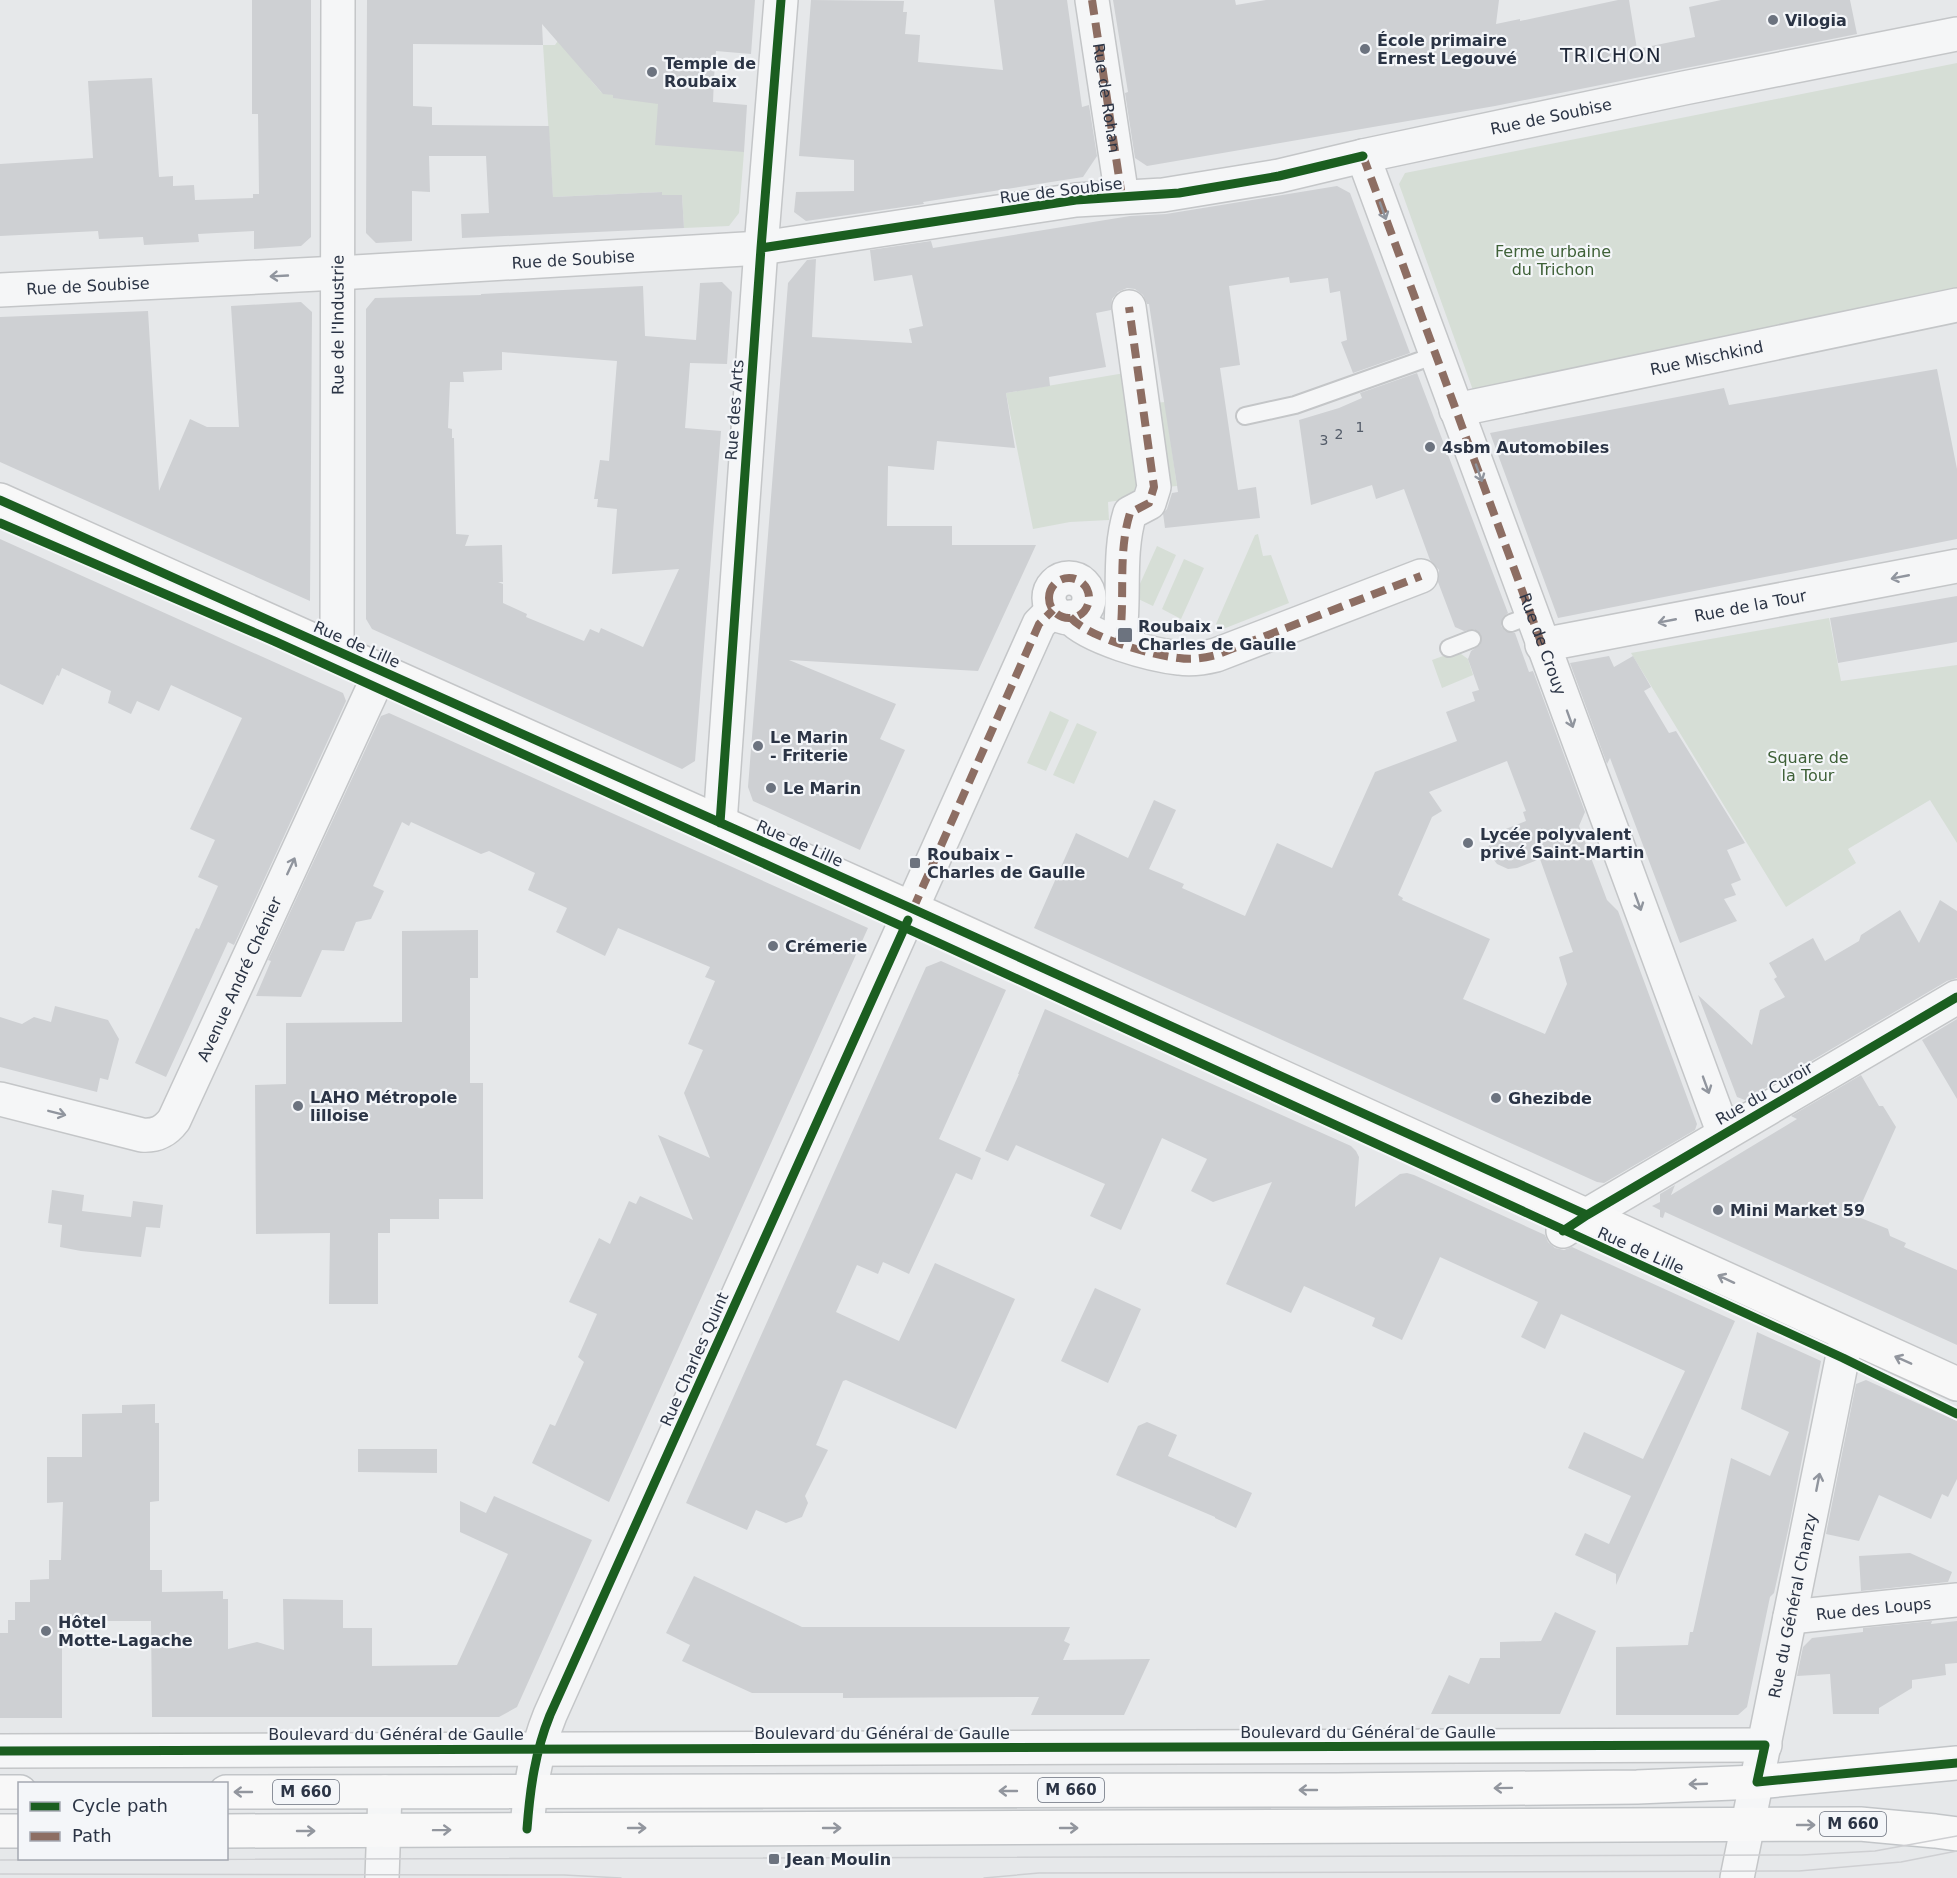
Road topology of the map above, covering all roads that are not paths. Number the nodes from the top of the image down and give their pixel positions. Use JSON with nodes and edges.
{"nodes":[{"id":1,"x":338,"y":0,"type":"edge"},
{"id":2,"x":781,"y":0,"type":"edge"},
{"id":3,"x":1092,"y":0,"type":"edge"},
{"id":4,"x":1957,"y":34,"type":"edge"},
{"id":5,"x":1363,"y":156,"type":"junction"},
{"id":6,"x":1122,"y":197,"type":"junction"},
{"id":7,"x":761,"y":248,"type":"junction"},
{"id":8,"x":338,"y":273,"type":"junction"},
{"id":9,"x":0,"y":290,"type":"edge"},
{"id":10,"x":1957,"y":305,"type":"edge"},
{"id":11,"x":1129,"y":307,"type":"dead end"},
{"id":12,"x":1436,"y":356,"type":"junction"},
{"id":13,"x":1456,"y":410,"type":"junction"},
{"id":14,"x":1245,"y":416,"type":"dead end"},
{"id":15,"x":0,"y":500,"type":"edge"},
{"id":16,"x":1957,"y":566,"type":"edge"},
{"id":17,"x":1421,"y":576,"type":"dead end"},
{"id":18,"x":1528,"y":628,"type":"junction"},
{"id":19,"x":1472,"y":639,"type":"dead end"},
{"id":20,"x":1119,"y":643,"type":"junction"},
{"id":21,"x":1449,"y":648,"type":"dead end"},
{"id":22,"x":337,"y":651,"type":"junction"},
{"id":23,"x":381,"y":671,"type":"junction"},
{"id":24,"x":720,"y":823,"type":"junction"},
{"id":25,"x":908,"y":918,"type":"junction"},
{"id":26,"x":1957,"y":997,"type":"edge"},
{"id":27,"x":0,"y":1099,"type":"edge"},
{"id":28,"x":1724,"y":1134,"type":"junction"},
{"id":29,"x":1575,"y":1223,"type":"junction"},
{"id":30,"x":1848,"y":1335,"type":"junction"},
{"id":31,"x":1957,"y":1384,"type":"edge"},
{"id":32,"x":1957,"y":1600,"type":"edge"},
{"id":33,"x":1790,"y":1617,"type":"junction"},
{"id":34,"x":1765,"y":1745,"type":"junction"},
{"id":35,"x":537,"y":1749,"type":"junction"},
{"id":36,"x":0,"y":1751,"type":"edge"},
{"id":37,"x":1957,"y":1763,"type":"edge"},
{"id":38,"x":1757,"y":1782,"type":"junction"},
{"id":39,"x":0,"y":1792,"type":"edge"},
{"id":40,"x":18,"y":1792,"type":"edge"},
{"id":41,"x":228,"y":1792,"type":"edge"},
{"id":42,"x":385,"y":1792,"type":"junction"},
{"id":43,"x":530,"y":1792,"type":"junction"},
{"id":44,"x":1748,"y":1824,"type":"junction"},
{"id":45,"x":527,"y":1828,"type":"junction"},
{"id":46,"x":0,"y":1831,"type":"edge"},
{"id":47,"x":18,"y":1831,"type":"edge"},
{"id":48,"x":228,"y":1831,"type":"edge"},
{"id":49,"x":384,"y":1831,"type":"junction"},
{"id":50,"x":1957,"y":1834,"type":"edge"},
{"id":51,"x":382,"y":1878,"type":"edge"},
{"id":52,"x":1737,"y":1878,"type":"edge"}],
"edges":[{"from":1,"to":8,"type":"street","name":"Rue de l'Industrie"},
{"from":2,"to":7,"type":"street","name":"Rue des Arts"},
{"from":3,"to":6,"type":"street","name":"Rue de Rohan"},
{"from":4,"to":5,"type":"street","name":"Rue de Soubise"},
{"from":5,"to":6,"type":"street","name":"Rue de Soubise"},
{"from":5,"to":12,"type":"street","name":"Rue de Crouy","one_way":true},
{"from":6,"to":7,"type":"street","name":"Rue de Soubise"},
{"from":7,"to":8,"type":"street","name":"Rue de Soubise"},
{"from":7,"to":24,"type":"street","name":"Rue des Arts"},
{"from":8,"to":9,"type":"street","name":"Rue de Soubise","one_way":true},
{"from":8,"to":22,"type":"street","name":"Rue de l'Industrie"},
{"from":10,"to":13,"type":"street","name":"Rue Mischkind"},
{"from":11,"to":20,"type":"street"},
{"from":12,"to":13,"type":"street","name":"Rue de Crouy"},
{"from":12,"to":14,"type":"lane"},
{"from":13,"to":18,"type":"street","name":"Rue de Crouy","one_way":true},
{"from":15,"to":22,"type":"main road","name":"Rue de Lille"},
{"from":16,"to":18,"type":"street","name":"Rue de la Tour","one_way":true},
{"from":17,"to":20,"type":"street"},
{"from":18,"to":28,"type":"street","name":"Rue de Crouy","one_way":true},
{"from":19,"to":21,"type":"lane"},
{"from":20,"to":25,"type":"street","name":"Rue Charles Quint"},
{"from":22,"to":23,"type":"main road","name":"Rue de Lille"},
{"from":23,"to":24,"type":"main road","name":"Rue de Lille"},
{"from":27,"to":23,"type":"street","name":"Avenue André Chénier","one_way":true},
{"from":24,"to":25,"type":"main road","name":"Rue de Lille"},
{"from":25,"to":29,"type":"main road","name":"Rue de Lille"},
{"from":25,"to":35,"type":"street","name":"Rue Charles Quint"},
{"from":26,"to":28,"type":"street","name":"Rue du Curoir"},
{"from":28,"to":29,"type":"street","name":"Rue du Curoir"},
{"from":30,"to":29,"type":"main road","name":"Rue de Lille","one_way":true},
{"from":31,"to":30,"type":"main road","name":"Rue de Lille","one_way":true},
{"from":33,"to":30,"type":"street","name":"Rue du Général Chanzy","one_way":true},
{"from":32,"to":33,"type":"street","name":"Rue des Loups"},
{"from":33,"to":34,"type":"street","name":"Rue du Général Chanzy"},
{"from":34,"to":35,"type":"street","name":"Boulevard du Général de Gaulle"},
{"from":34,"to":38,"type":"street","name":"Rue du Général Chanzy"},
{"from":35,"to":36,"type":"street","name":"Boulevard du Général de Gaulle"},
{"from":35,"to":43,"type":"street","name":"Rue Charles Quint"},
{"from":37,"to":38,"type":"main road","number":"M 660"},
{"from":38,"to":43,"type":"main road","number":"M 660","one_way":true},
{"from":38,"to":44,"type":"street","name":"Rue du Général Chanzy"},
{"from":39,"to":40,"type":"main road"},
{"from":42,"to":41,"type":"main road","number":"M 660","one_way":true},
{"from":42,"to":43,"type":"main road","number":"M 660"},
{"from":42,"to":49,"type":"street"},
{"from":43,"to":45,"type":"street","name":"Rue Charles Quint"},
{"from":45,"to":44,"type":"main road","number":"M 660","one_way":true},
{"from":44,"to":50,"type":"main road","number":"M 660","one_way":true},
{"from":44,"to":52,"type":"street","name":"Rue du Général Chanzy"},
{"from":49,"to":45,"type":"main road","number":"M 660","one_way":true},
{"from":46,"to":47,"type":"main road"},
{"from":48,"to":49,"type":"main road","number":"M 660","one_way":true},
{"from":49,"to":51,"type":"street"}]}
